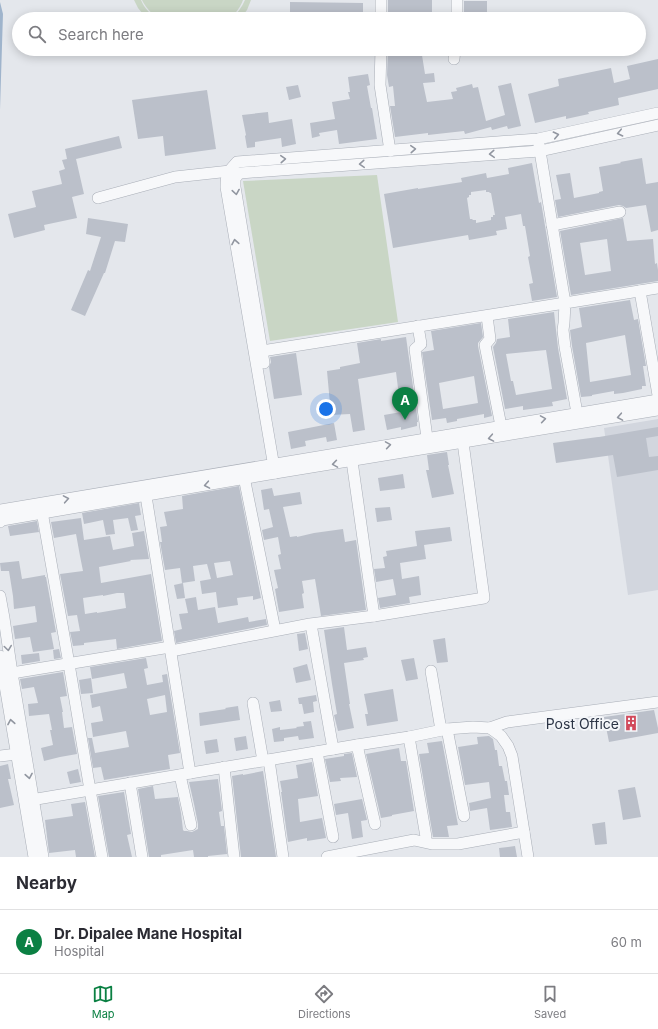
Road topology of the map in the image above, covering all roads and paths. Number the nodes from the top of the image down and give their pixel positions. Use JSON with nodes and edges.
{"nodes":[{"id":1,"x":381,"y":0,"type":"edge"},
{"id":2,"x":457,"y":0,"type":"edge"},
{"id":3,"x":381,"y":12,"type":"edge"},
{"id":4,"x":457,"y":12,"type":"edge"},
{"id":5,"x":381,"y":56,"type":"edge"},
{"id":6,"x":658,"y":113,"type":"edge"},
{"id":7,"x":658,"y":125,"type":"edge"},
{"id":8,"x":538,"y":139,"type":"junction"},
{"id":9,"x":390,"y":151,"type":"junction"},
{"id":10,"x":540,"y":151,"type":"junction"},
{"id":11,"x":311,"y":162,"type":"junction"},
{"id":12,"x":230,"y":170,"type":"junction"},
{"id":13,"x":98,"y":198,"type":"dead end"},
{"id":14,"x":620,"y":212,"type":"dead end"},
{"id":15,"x":552,"y":225,"type":"junction"},
{"id":16,"x":658,"y":288,"type":"edge"},
{"id":17,"x":640,"y":291,"type":"junction"},
{"id":18,"x":565,"y":303,"type":"junction"},
{"id":19,"x":487,"y":316,"type":"junction"},
{"id":20,"x":418,"y":326,"type":"junction"},
{"id":21,"x":262,"y":351,"type":"junction"},
{"id":22,"x":658,"y":395,"type":"edge"},
{"id":23,"x":658,"y":400,"type":"edge"},
{"id":24,"x":658,"y":410,"type":"edge"},
{"id":25,"x":577,"y":413,"type":"junction"},
{"id":26,"x":501,"y":426,"type":"junction"},
{"id":27,"x":427,"y":438,"type":"junction"},
{"id":28,"x":462,"y":438,"type":"junction"},
{"id":29,"x":352,"y":456,"type":"junction"},
{"id":30,"x":277,"y":468,"type":"junction"},
{"id":31,"x":243,"y":474,"type":"junction"},
{"id":32,"x":146,"y":496,"type":"junction"},
{"id":33,"x":42,"y":508,"type":"junction"},
{"id":34,"x":0,"y":510,"type":"edge"},
{"id":35,"x":0,"y":522,"type":"edge"},
{"id":36,"x":0,"y":596,"type":"edge"},
{"id":37,"x":374,"y":616,"type":"junction"},
{"id":38,"x":2,"y":618,"type":"edge"},
{"id":39,"x":275,"y":630,"type":"junction"},
{"id":40,"x":312,"y":630,"type":"dead end"},
{"id":41,"x":171,"y":649,"type":"junction"},
{"id":42,"x":0,"y":656,"type":"edge"},
{"id":43,"x":69,"y":664,"type":"junction"},
{"id":44,"x":431,"y":671,"type":"dead end"},
{"id":45,"x":12,"y":673,"type":"junction"},
{"id":46,"x":658,"y":702,"type":"edge"},
{"id":47,"x":253,"y":703,"type":"dead end"},
{"id":48,"x":490,"y":728,"type":"junction"},
{"id":49,"x":444,"y":729,"type":"junction"},
{"id":50,"x":408,"y":737,"type":"junction"},
{"id":51,"x":357,"y":745,"type":"junction"},
{"id":52,"x":333,"y":749,"type":"junction"},
{"id":53,"x":317,"y":752,"type":"junction"},
{"id":54,"x":17,"y":754,"type":"junction"},
{"id":55,"x":0,"y":756,"type":"edge"},
{"id":56,"x":266,"y":760,"type":"junction"},
{"id":57,"x":224,"y":767,"type":"junction"},
{"id":58,"x":185,"y":774,"type":"junction"},
{"id":59,"x":130,"y":783,"type":"junction"},
{"id":60,"x":90,"y":790,"type":"junction"},
{"id":61,"x":29,"y":801,"type":"junction"},
{"id":62,"x":464,"y":816,"type":"dead end"},
{"id":63,"x":375,"y":824,"type":"dead end"},
{"id":64,"x":191,"y":825,"type":"dead end"},
{"id":65,"x":524,"y":832,"type":"junction"},
{"id":66,"x":334,"y":836,"type":"dead end"},
{"id":67,"x":426,"y":836,"type":"dead end"},
{"id":68,"x":34,"y":857,"type":"edge"},
{"id":69,"x":43,"y":857,"type":"edge"},
{"id":70,"x":102,"y":857,"type":"edge"},
{"id":71,"x":142,"y":857,"type":"edge"},
{"id":72,"x":234,"y":857,"type":"edge"},
{"id":73,"x":283,"y":857,"type":"edge"},
{"id":74,"x":327,"y":857,"type":"edge"},
{"id":75,"x":528,"y":857,"type":"edge"}],
"edges":[{"from":1,"to":3,"type":"street"},
{"from":2,"to":4,"type":"street"},
{"from":5,"to":9,"type":"street"},
{"from":8,"to":6,"type":"street","one_way":true},
{"from":7,"to":10,"type":"street","one_way":true},
{"from":9,"to":8,"type":"street","one_way":true},
{"from":8,"to":10,"type":"street"},
{"from":9,"to":11,"type":"street"},
{"from":10,"to":11,"type":"street","one_way":true},
{"from":10,"to":15,"type":"street"},
{"from":12,"to":11,"type":"street","one_way":true},
{"from":11,"to":21,"type":"street","one_way":true},
{"from":12,"to":13,"type":"street"},
{"from":30,"to":12,"type":"street","one_way":true},
{"from":14,"to":15,"type":"street"},
{"from":15,"to":18,"type":"street"},
{"from":16,"to":17,"type":"street"},
{"from":17,"to":18,"type":"street"},
{"from":17,"to":22,"type":"street"},
{"from":18,"to":19,"type":"street"},
{"from":18,"to":25,"type":"street"},
{"from":19,"to":20,"type":"street"},
{"from":19,"to":26,"type":"street"},
{"from":20,"to":21,"type":"street"},
{"from":20,"to":27,"type":"street"},
{"from":21,"to":30,"type":"street"},
{"from":23,"to":25,"type":"street"},
{"from":24,"to":28,"type":"street","one_way":true},
{"from":26,"to":25,"type":"street","one_way":true},
{"from":26,"to":28,"type":"street"},
{"from":27,"to":28,"type":"street"},
{"from":29,"to":27,"type":"street","one_way":true},
{"from":28,"to":29,"type":"street"},
{"from":28,"to":37,"type":"street"},
{"from":29,"to":30,"type":"street"},
{"from":29,"to":37,"type":"street"},
{"from":30,"to":31,"type":"street"},
{"from":31,"to":32,"type":"street","one_way":true},
{"from":33,"to":31,"type":"street","one_way":true},
{"from":31,"to":39,"type":"street"},
{"from":32,"to":33,"type":"street"},
{"from":32,"to":41,"type":"street"},
{"from":33,"to":34,"type":"street"},
{"from":33,"to":35,"type":"street"},
{"from":33,"to":43,"type":"street"},
{"from":36,"to":38,"type":"street"},
{"from":37,"to":39,"type":"street"},
{"from":38,"to":45,"type":"street","one_way":true},
{"from":39,"to":41,"type":"street"},
{"from":40,"to":52,"type":"street"},
{"from":41,"to":43,"type":"street"},
{"from":41,"to":58,"type":"street"},
{"from":54,"to":42,"type":"street","one_way":true},
{"from":43,"to":45,"type":"street"},
{"from":43,"to":60,"type":"street"},
{"from":44,"to":49,"type":"street"},
{"from":45,"to":61,"type":"street","one_way":true},
{"from":46,"to":48,"type":"street"},
{"from":47,"to":56,"type":"street"},
{"from":48,"to":49,"type":"street"},
{"from":48,"to":65,"type":"street"},
{"from":49,"to":50,"type":"street"},
{"from":49,"to":62,"type":"street"},
{"from":50,"to":51,"type":"street"},
{"from":50,"to":67,"type":"street"},
{"from":51,"to":52,"type":"street"},
{"from":51,"to":63,"type":"street"},
{"from":52,"to":53,"type":"street"},
{"from":53,"to":56,"type":"street"},
{"from":53,"to":66,"type":"street"},
{"from":54,"to":55,"type":"street"},
{"from":54,"to":61,"type":"street"},
{"from":56,"to":57,"type":"street"},
{"from":56,"to":73,"type":"street"},
{"from":57,"to":58,"type":"street"},
{"from":57,"to":72,"type":"street"},
{"from":58,"to":59,"type":"street"},
{"from":58,"to":64,"type":"street"},
{"from":59,"to":60,"type":"street"},
{"from":59,"to":71,"type":"street"},
{"from":60,"to":61,"type":"street"},
{"from":60,"to":70,"type":"street"},
{"from":61,"to":68,"type":"street"},
{"from":61,"to":69,"type":"street"},
{"from":65,"to":74,"type":"street"},
{"from":65,"to":75,"type":"street"}]}
